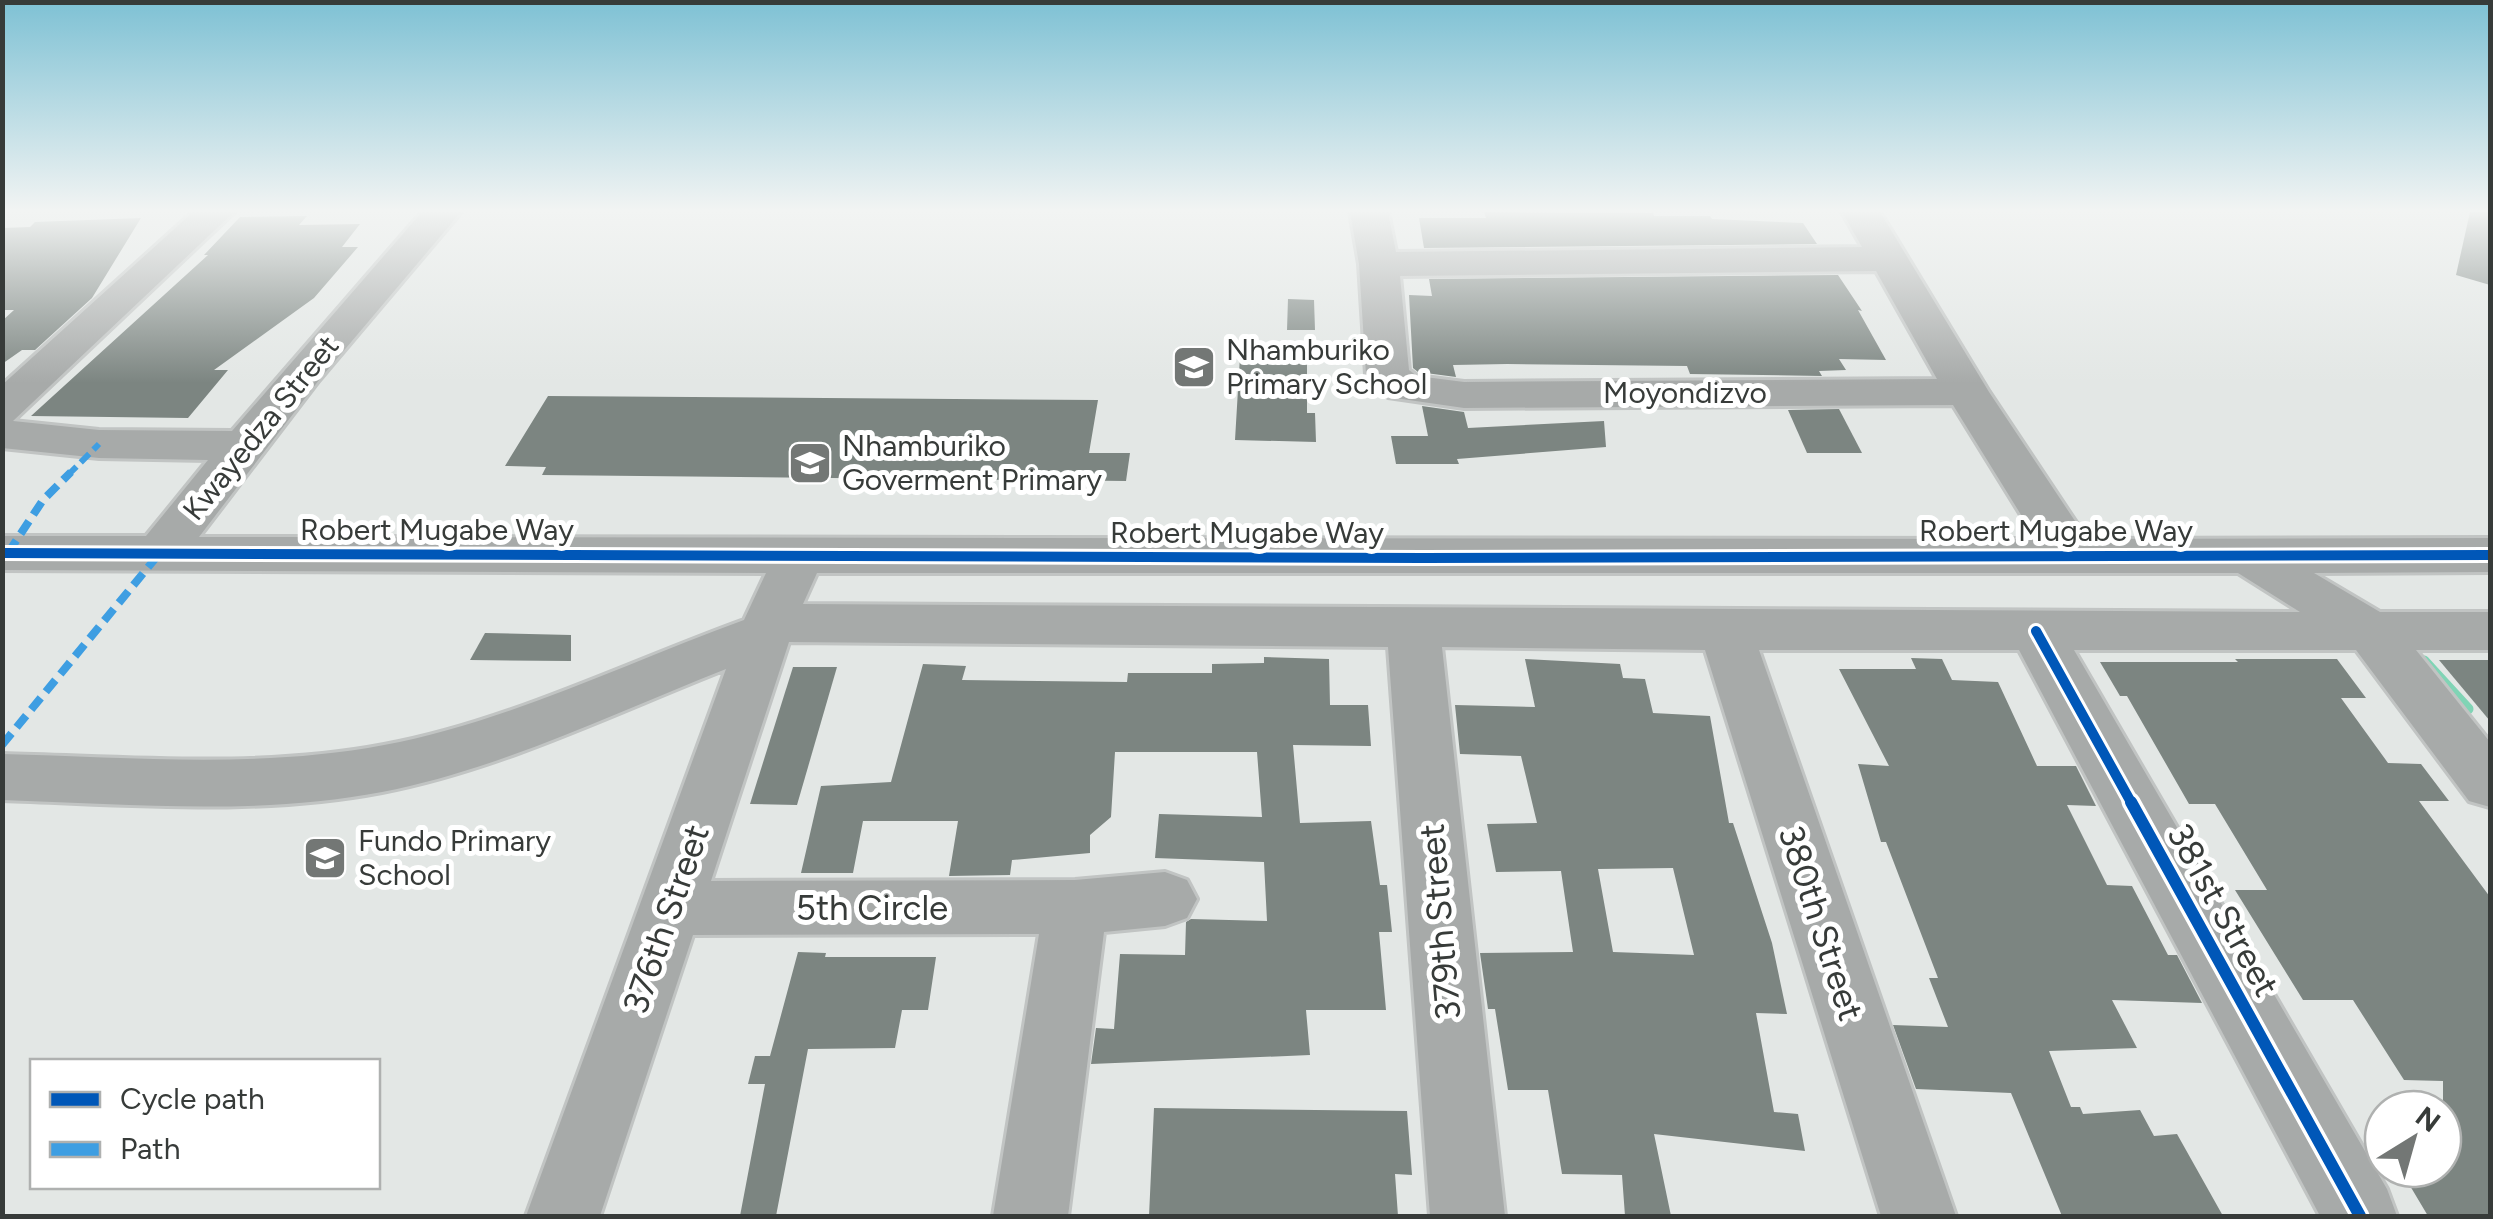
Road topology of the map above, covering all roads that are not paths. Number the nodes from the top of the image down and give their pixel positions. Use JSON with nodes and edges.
{"nodes":[{"id":1,"x":153,"y":269,"type":"edge"},
{"id":2,"x":394,"y":269,"type":"edge"},
{"id":3,"x":1379,"y":269,"type":"edge"},
{"id":4,"x":1896,"y":269,"type":"edge"},
{"id":5,"x":1967,"y":392,"type":"junction"},
{"id":6,"x":2,"y":410,"type":"edge"},
{"id":7,"x":2,"y":434,"type":"edge"},
{"id":8,"x":243,"y":446,"type":"junction"},
{"id":9,"x":2,"y":554,"type":"edge"},
{"id":10,"x":159,"y":554,"type":"junction"},
{"id":11,"x":2490,"y":555,"type":"edge"},
{"id":12,"x":2072,"y":556,"type":"junction"},
{"id":13,"x":2248,"y":556,"type":"junction"},
{"id":14,"x":798,"y":558,"type":"junction"},
{"id":15,"x":768,"y":627,"type":"junction"},
{"id":16,"x":1413,"y":628,"type":"junction"},
{"id":17,"x":1725,"y":629,"type":"junction"},
{"id":18,"x":2036,"y":631,"type":"junction"},
{"id":19,"x":2371,"y":631,"type":"junction"},
{"id":20,"x":2490,"y":631,"type":"edge"},
{"id":21,"x":2,"y":777,"type":"edge"},
{"id":22,"x":2490,"y":784,"type":"edge"},
{"id":23,"x":1165,"y":899,"type":"dead end"},
{"id":24,"x":669,"y":908,"type":"junction"},
{"id":25,"x":1075,"y":908,"type":"junction"},
{"id":26,"x":563,"y":1216,"type":"edge"},
{"id":27,"x":1032,"y":1216,"type":"edge"},
{"id":28,"x":1467,"y":1216,"type":"edge"},
{"id":29,"x":1918,"y":1216,"type":"edge"},
{"id":30,"x":2360,"y":1216,"type":"edge"}],
"edges":[{"from":1,"to":6,"type":"street"},
{"from":2,"to":8,"type":"street","name":"Kwayedza Street"},
{"from":3,"to":5,"type":"street","name":"Moyondizvo"},
{"from":4,"to":5,"type":"street"},
{"from":5,"to":12,"type":"street"},
{"from":7,"to":8,"type":"street"},
{"from":8,"to":10,"type":"street","name":"Kwayedza Street"},
{"from":9,"to":10,"type":"street","name":"Robert Mugabe Way"},
{"from":10,"to":14,"type":"street","name":"Robert Mugabe Way"},
{"from":11,"to":13,"type":"street","name":"Robert Mugabe Way"},
{"from":12,"to":13,"type":"street","name":"Robert Mugabe Way"},
{"from":12,"to":14,"type":"street","name":"Robert Mugabe Way"},
{"from":13,"to":19,"type":"street"},
{"from":14,"to":15,"type":"street","name":"376th Street"},
{"from":15,"to":16,"type":"street"},
{"from":15,"to":21,"type":"street"},
{"from":15,"to":24,"type":"street","name":"376th Street"},
{"from":16,"to":17,"type":"street"},
{"from":16,"to":28,"type":"street","name":"379th Street"},
{"from":17,"to":18,"type":"street"},
{"from":17,"to":29,"type":"street","name":"380th Street"},
{"from":18,"to":19,"type":"street"},
{"from":18,"to":30,"type":"street","name":"381st Street"},
{"from":19,"to":20,"type":"street"},
{"from":19,"to":22,"type":"street"},
{"from":23,"to":25,"type":"street","name":"5th Circle"},
{"from":24,"to":25,"type":"street","name":"5th Circle"},
{"from":24,"to":26,"type":"street","name":"376th Street"},
{"from":25,"to":27,"type":"street"}]}
